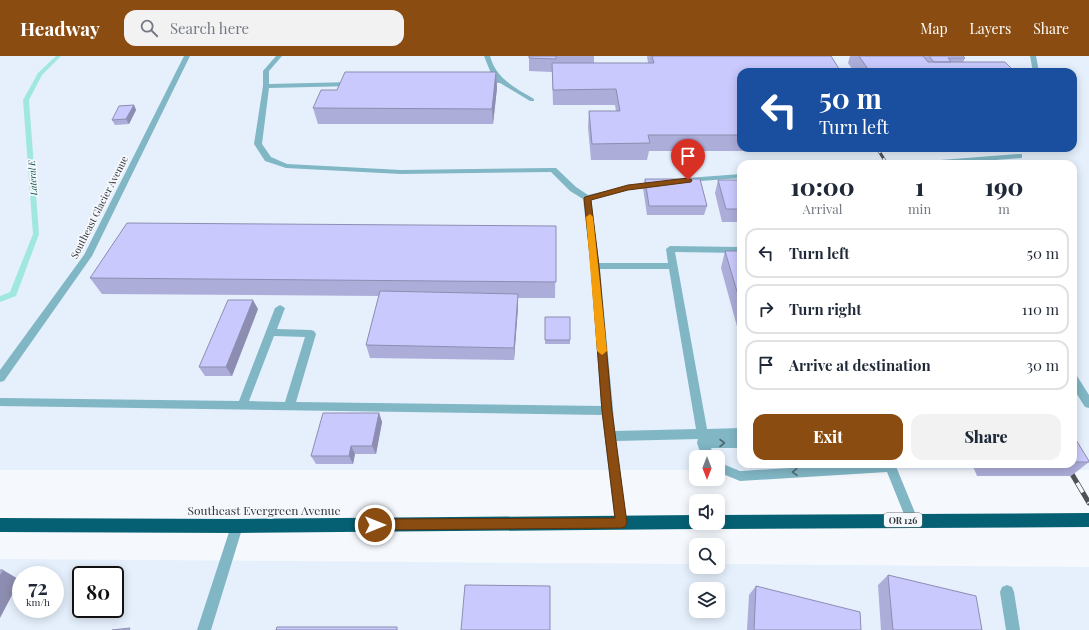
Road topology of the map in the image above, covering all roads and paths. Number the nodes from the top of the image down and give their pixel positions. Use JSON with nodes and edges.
{"nodes":[{"id":1,"x":187,"y":56,"type":"edge"},
{"id":2,"x":279,"y":56,"type":"edge"},
{"id":3,"x":487,"y":56,"type":"edge"},
{"id":4,"x":1033,"y":56,"type":"edge"},
{"id":5,"x":1035,"y":68,"type":"edge"},
{"id":6,"x":477,"y":81,"type":"edge"},
{"id":7,"x":500,"y":81,"type":"junction"},
{"id":8,"x":360,"y":84,"type":"edge"},
{"id":9,"x":266,"y":86,"type":"junction"},
{"id":10,"x":532,"y":100,"type":"dead end"},
{"id":11,"x":1022,"y":152,"type":"edge"},
{"id":12,"x":1020,"y":156,"type":"junction"},
{"id":13,"x":967,"y":160,"type":"edge"},
{"id":14,"x":1018,"y":160,"type":"edge"},
{"id":15,"x":737,"y":176,"type":"edge"},
{"id":16,"x":588,"y":198,"type":"junction"},
{"id":17,"x":737,"y":250,"type":"edge"},
{"id":18,"x":595,"y":266,"type":"junction"},
{"id":19,"x":673,"y":266,"type":"junction"},
{"id":20,"x":280,"y":308,"type":"dead end"},
{"id":21,"x":270,"y":332,"type":"junction"},
{"id":22,"x":0,"y":378,"type":"edge"},
{"id":23,"x":1077,"y":385,"type":"edge"},
{"id":24,"x":0,"y":402,"type":"edge"},
{"id":25,"x":1089,"y":404,"type":"edge"},
{"id":26,"x":242,"y":406,"type":"junction"},
{"id":27,"x":289,"y":406,"type":"junction"},
{"id":28,"x":607,"y":411,"type":"junction"},
{"id":29,"x":737,"y":434,"type":"edge"},
{"id":30,"x":610,"y":436,"type":"junction"},
{"id":31,"x":703,"y":438,"type":"junction"},
{"id":32,"x":737,"y":442,"type":"edge"},
{"id":33,"x":706,"y":450,"type":"edge"},
{"id":34,"x":859,"y":468,"type":"edge"},
{"id":35,"x":890,"y":468,"type":"edge"},
{"id":36,"x":725,"y":470,"type":"edge"},
{"id":37,"x":912,"y":520,"type":"junction"},
{"id":38,"x":1089,"y":520,"type":"edge"},
{"id":39,"x":689,"y":522,"type":"edge"},
{"id":40,"x":725,"y":522,"type":"edge"},
{"id":41,"x":621,"y":523,"type":"junction"},
{"id":42,"x":0,"y":525,"type":"edge"},
{"id":43,"x":237,"y":526,"type":"junction"},
{"id":44,"x":1007,"y":592,"type":"dead end"},
{"id":45,"x":204,"y":630,"type":"edge"},
{"id":46,"x":1013,"y":630,"type":"edge"}],
"edges":[{"from":1,"to":22,"type":"street","name":"Southeast Glacier Avenue"},
{"from":2,"to":9,"type":"street"},
{"from":3,"to":7,"type":"street"},
{"from":4,"to":5,"type":"street"},
{"from":6,"to":7,"type":"street"},
{"from":7,"to":10,"type":"street"},
{"from":8,"to":9,"type":"street"},
{"from":9,"to":16,"type":"street"},
{"from":11,"to":12,"type":"street"},
{"from":12,"to":13,"type":"street"},
{"from":12,"to":14,"type":"street"},
{"from":15,"to":16,"type":"street"},
{"from":16,"to":18,"type":"street"},
{"from":17,"to":19,"type":"street"},
{"from":18,"to":19,"type":"street"},
{"from":18,"to":28,"type":"street"},
{"from":19,"to":31,"type":"street"},
{"from":20,"to":21,"type":"street"},
{"from":21,"to":26,"type":"street"},
{"from":21,"to":27,"type":"street"},
{"from":23,"to":25,"type":"street"},
{"from":24,"to":26,"type":"street"},
{"from":26,"to":27,"type":"street"},
{"from":27,"to":28,"type":"street"},
{"from":28,"to":30,"type":"street"},
{"from":29,"to":31,"type":"street"},
{"from":30,"to":31,"type":"street"},
{"from":30,"to":41,"type":"street"},
{"from":31,"to":32,"type":"street","one_way":true},
{"from":31,"to":33,"type":"street"},
{"from":34,"to":36,"type":"street","one_way":true},
{"from":35,"to":37,"type":"street"},
{"from":37,"to":38,"type":"highway","number":"OR 126"},
{"from":37,"to":40,"type":"highway","number":"OR 126"},
{"from":39,"to":41,"type":"highway","name":"Southeast Evergreen Avenue"},
{"from":41,"to":43,"type":"highway","name":"Southeast Evergreen Avenue"},
{"from":42,"to":43,"type":"highway","name":"Southeast Evergreen Avenue"},
{"from":43,"to":45,"type":"street"},
{"from":44,"to":46,"type":"street"}]}
